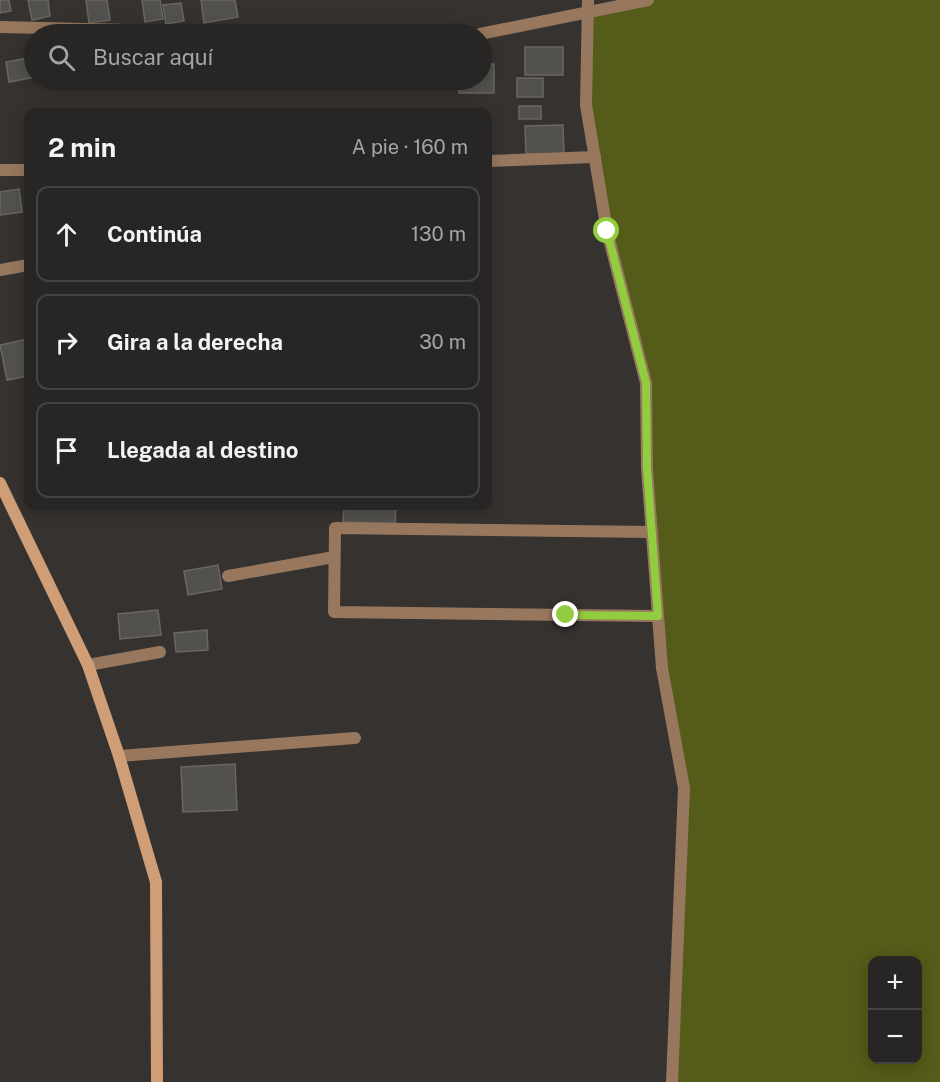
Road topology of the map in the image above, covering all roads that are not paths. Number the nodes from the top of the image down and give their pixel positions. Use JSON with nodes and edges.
{"nodes":[{"id":1,"x":588,"y":0,"type":"edge"},
{"id":2,"x":648,"y":0,"type":"edge"},
{"id":3,"x":587,"y":14,"type":"junction"},
{"id":4,"x":0,"y":27,"type":"edge"},
{"id":5,"x":24,"y":28,"type":"edge"},
{"id":6,"x":492,"y":32,"type":"edge"},
{"id":7,"x":595,"y":157,"type":"junction"},
{"id":8,"x":492,"y":161,"type":"edge"},
{"id":9,"x":0,"y":170,"type":"edge"},
{"id":10,"x":24,"y":170,"type":"edge"},
{"id":11,"x":24,"y":266,"type":"edge"},
{"id":12,"x":0,"y":270,"type":"edge"},
{"id":13,"x":0,"y":483,"type":"edge"},
{"id":14,"x":652,"y":532,"type":"junction"},
{"id":15,"x":334,"y":557,"type":"junction"},
{"id":16,"x":228,"y":576,"type":"dead end"},
{"id":17,"x":658,"y":616,"type":"junction"},
{"id":18,"x":160,"y":652,"type":"dead end"},
{"id":19,"x":88,"y":665,"type":"junction"},
{"id":20,"x":355,"y":738,"type":"dead end"},
{"id":21,"x":119,"y":756,"type":"junction"},
{"id":22,"x":157,"y":1082,"type":"edge"},
{"id":23,"x":672,"y":1082,"type":"edge"}],
"edges":[{"from":1,"to":3,"type":"street"},
{"from":2,"to":3,"type":"street"},
{"from":3,"to":6,"type":"street"},
{"from":3,"to":7,"type":"street"},
{"from":4,"to":5,"type":"street"},
{"from":7,"to":8,"type":"street"},
{"from":7,"to":14,"type":"street"},
{"from":9,"to":10,"type":"street"},
{"from":11,"to":12,"type":"street"},
{"from":13,"to":19,"type":"street"},
{"from":14,"to":15,"type":"street"},
{"from":14,"to":17,"type":"street"},
{"from":15,"to":16,"type":"street"},
{"from":15,"to":17,"type":"street"},
{"from":17,"to":23,"type":"street"},
{"from":18,"to":19,"type":"street"},
{"from":19,"to":21,"type":"street"},
{"from":20,"to":21,"type":"street"},
{"from":21,"to":22,"type":"street"}]}
